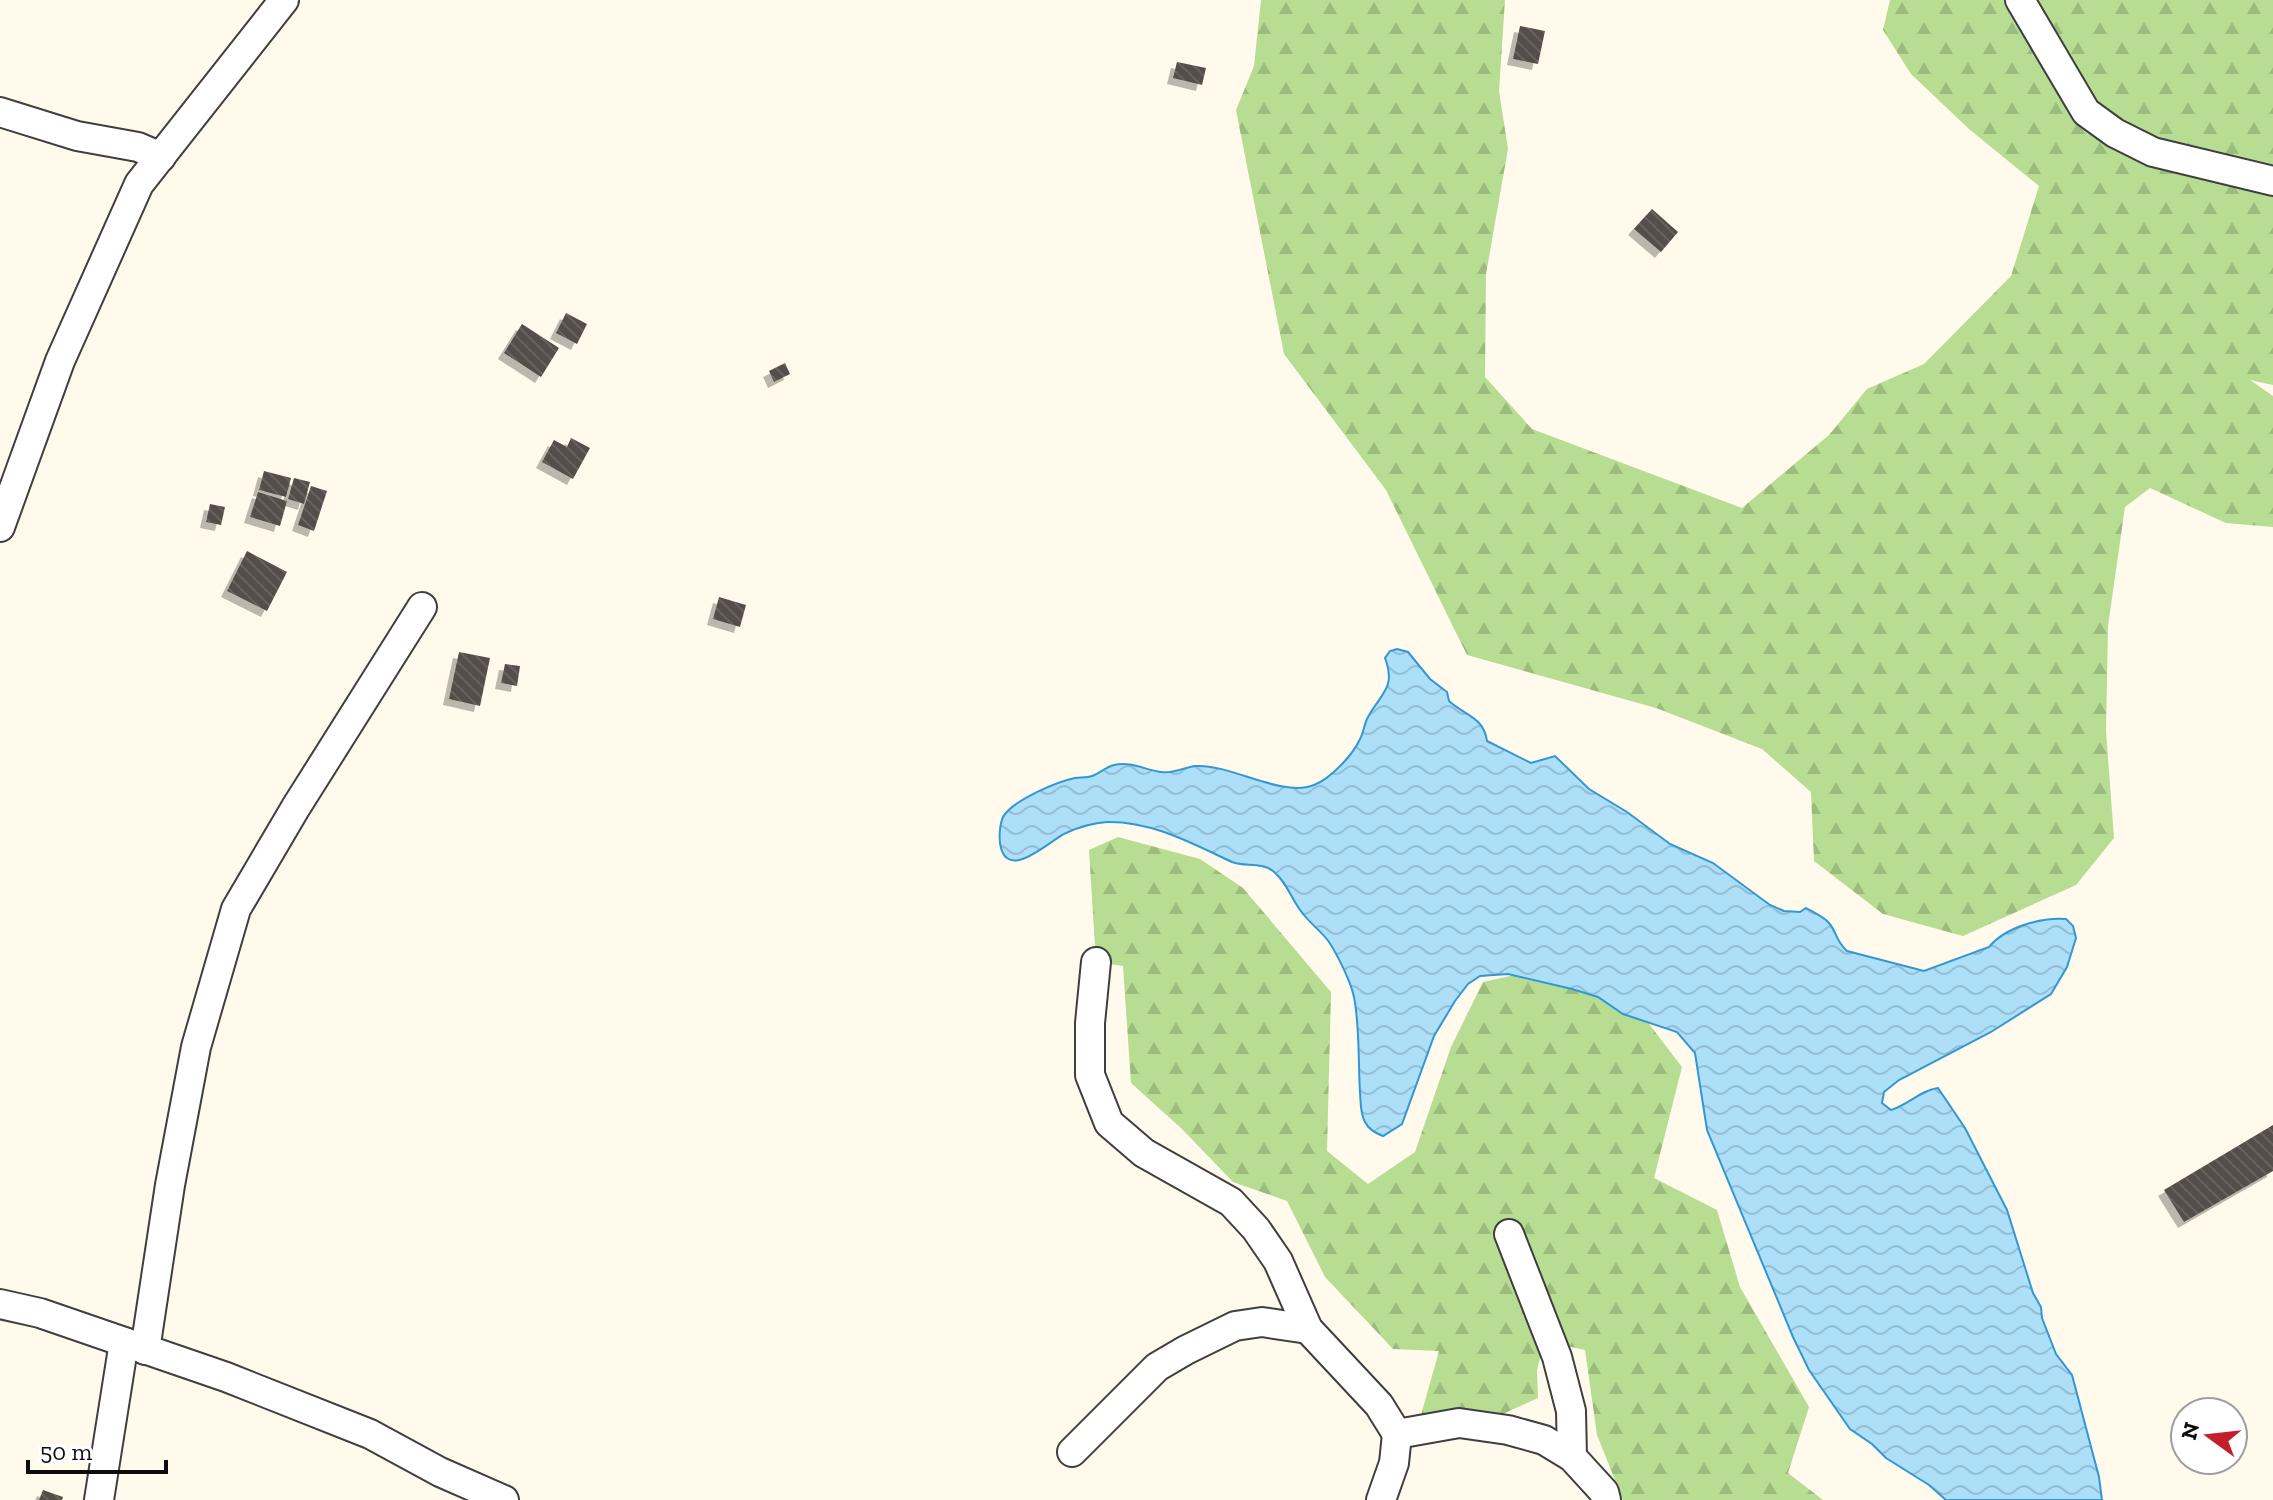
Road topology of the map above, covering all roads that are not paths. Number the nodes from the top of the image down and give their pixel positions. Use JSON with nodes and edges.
{"nodes":[{"id":1,"x":284,"y":0,"type":"edge"},
{"id":2,"x":2020,"y":0,"type":"edge"},
{"id":3,"x":0,"y":112,"type":"edge"},
{"id":4,"x":161,"y":157,"type":"junction"},
{"id":5,"x":2273,"y":181,"type":"edge"},
{"id":6,"x":0,"y":527,"type":"edge"},
{"id":7,"x":422,"y":607,"type":"dead end"},
{"id":8,"x":1096,"y":962,"type":"dead end"},
{"id":9,"x":1509,"y":1234,"type":"dead end"},
{"id":10,"x":0,"y":1304,"type":"edge"},
{"id":11,"x":1308,"y":1329,"type":"junction"},
{"id":12,"x":135,"y":1346,"type":"junction"},
{"id":13,"x":1397,"y":1434,"type":"junction"},
{"id":14,"x":1072,"y":1452,"type":"dead end"},
{"id":15,"x":1572,"y":1457,"type":"junction"},
{"id":16,"x":99,"y":1500,"type":"edge"},
{"id":17,"x":504,"y":1500,"type":"edge"},
{"id":18,"x":1381,"y":1500,"type":"edge"},
{"id":19,"x":1606,"y":1500,"type":"edge"}],
"edges":[{"from":1,"to":4,"type":"street"},
{"from":2,"to":5,"type":"street"},
{"from":3,"to":4,"type":"street"},
{"from":4,"to":6,"type":"street"},
{"from":7,"to":12,"type":"street"},
{"from":8,"to":11,"type":"street"},
{"from":9,"to":15,"type":"street"},
{"from":10,"to":12,"type":"street"},
{"from":11,"to":13,"type":"street"},
{"from":11,"to":14,"type":"street"},
{"from":12,"to":16,"type":"street"},
{"from":12,"to":17,"type":"street"},
{"from":13,"to":15,"type":"street"},
{"from":13,"to":18,"type":"street"},
{"from":15,"to":19,"type":"street"}]}
